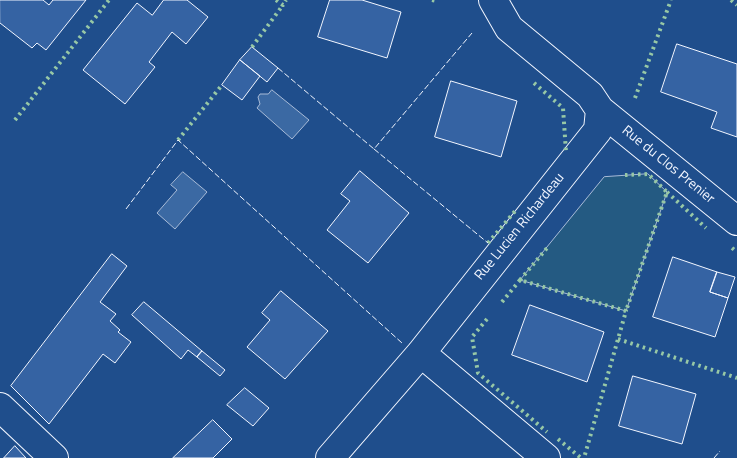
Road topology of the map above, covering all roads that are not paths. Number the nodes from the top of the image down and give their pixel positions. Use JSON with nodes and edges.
{"nodes":[{"id":1,"x":493,"y":0,"type":"edge"},
{"id":2,"x":600,"y":110,"type":"junction"},
{"id":3,"x":737,"y":221,"type":"edge"},
{"id":4,"x":421,"y":353,"type":"junction"},
{"id":5,"x":0,"y":407,"type":"edge"},
{"id":6,"x":54,"y":458,"type":"edge"},
{"id":7,"x":330,"y":458,"type":"edge"},
{"id":8,"x":546,"y":458,"type":"edge"}],
"edges":[{"from":1,"to":2,"type":"street"},
{"from":2,"to":3,"type":"street","name":"Rue du Clos Prenier"},
{"from":2,"to":4,"type":"street","name":"Rue Lucien Richardeau"},
{"from":4,"to":7,"type":"street","name":"Rue Lucien Richardeau"},
{"from":4,"to":8,"type":"street"},
{"from":5,"to":6,"type":"street"}]}
